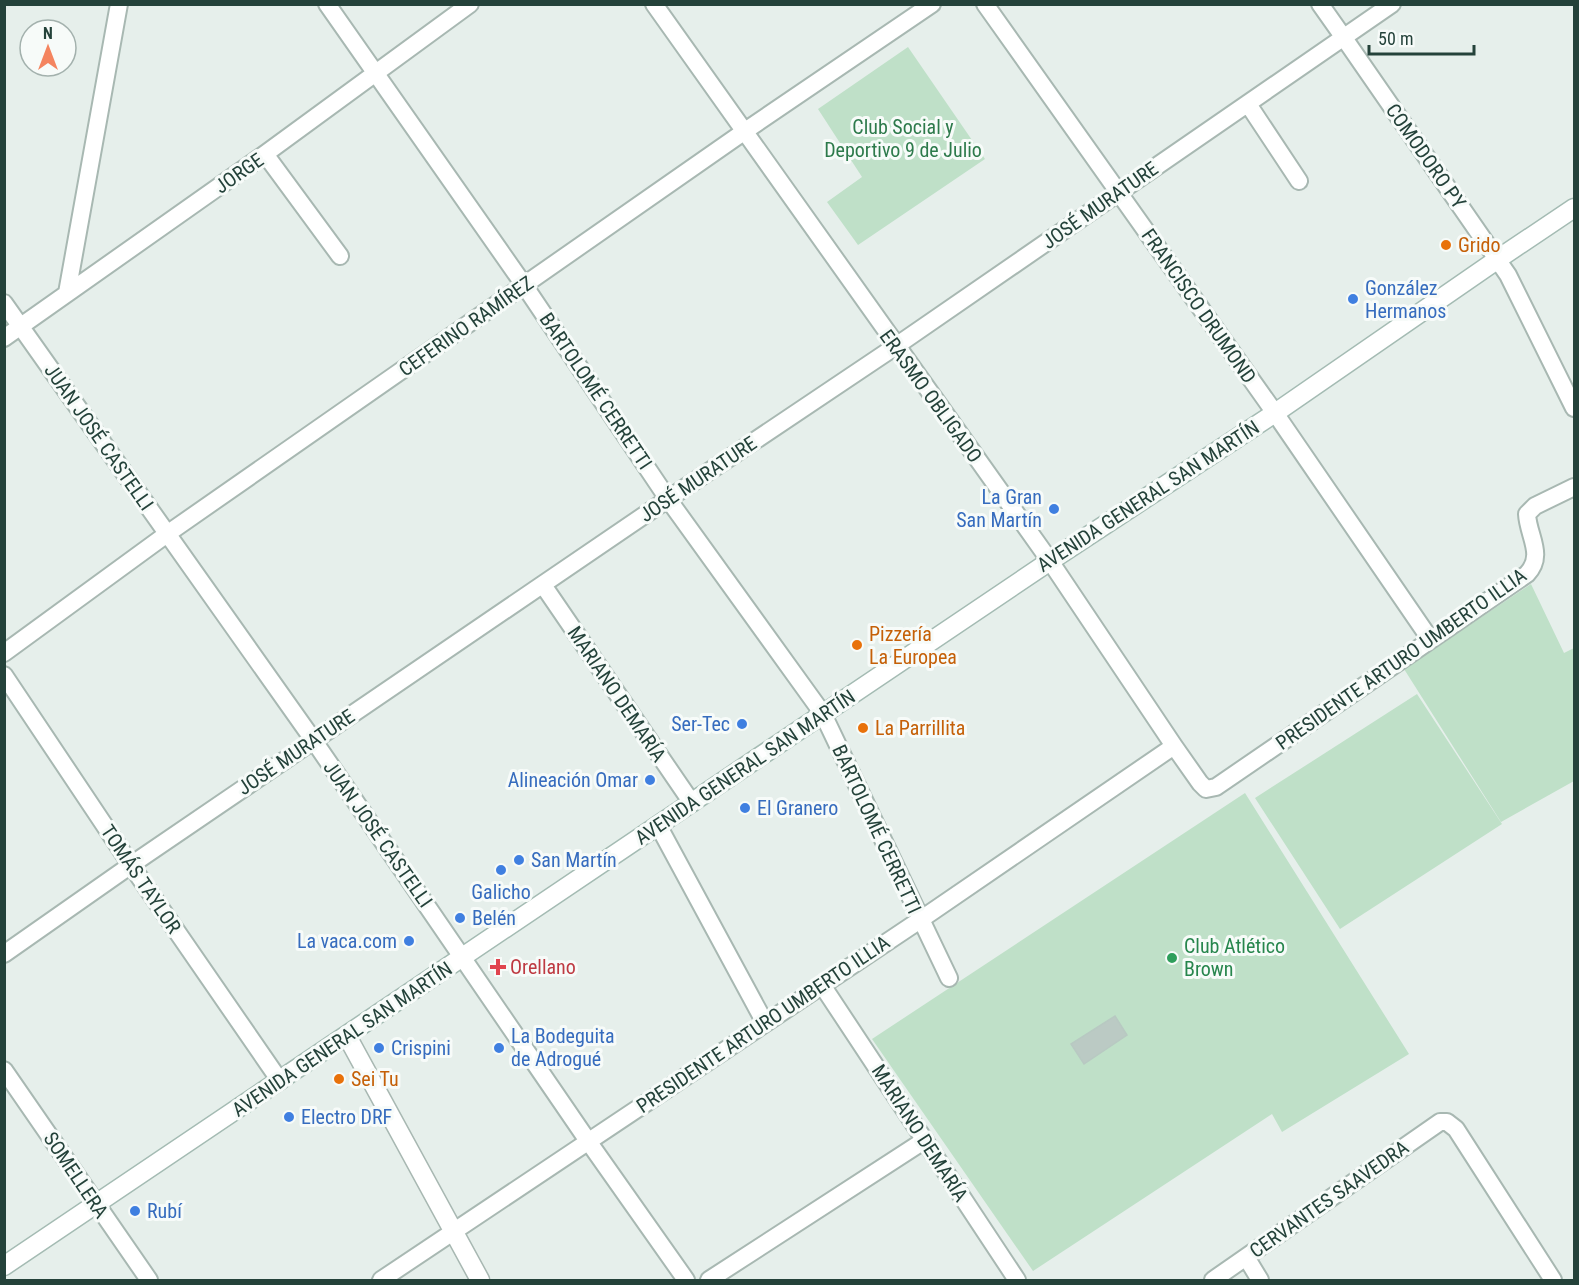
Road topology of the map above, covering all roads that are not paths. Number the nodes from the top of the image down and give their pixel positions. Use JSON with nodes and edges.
{"nodes":[{"id":1,"x":119,"y":4,"type":"edge"},
{"id":2,"x":327,"y":4,"type":"edge"},
{"id":3,"x":471,"y":4,"type":"edge"},
{"id":4,"x":654,"y":4,"type":"edge"},
{"id":5,"x":932,"y":4,"type":"edge"},
{"id":6,"x":985,"y":4,"type":"edge"},
{"id":7,"x":1320,"y":4,"type":"edge"},
{"id":8,"x":1392,"y":4,"type":"edge"},
{"id":9,"x":1344,"y":38,"type":"junction"},
{"id":10,"x":377,"y":74,"type":"junction"},
{"id":11,"x":1248,"y":104,"type":"junction"},
{"id":12,"x":745,"y":131,"type":"junction"},
{"id":13,"x":266,"y":154,"type":"junction"},
{"id":14,"x":1299,"y":181,"type":"dead end"},
{"id":15,"x":1118,"y":192,"type":"junction"},
{"id":16,"x":1575,"y":208,"type":"edge"},
{"id":17,"x":340,"y":256,"type":"dead end"},
{"id":18,"x":1498,"y":259,"type":"junction"},
{"id":19,"x":524,"y":285,"type":"junction"},
{"id":20,"x":67,"y":293,"type":"junction"},
{"id":21,"x":4,"y":303,"type":"edge"},
{"id":22,"x":21,"y":326,"type":"junction"},
{"id":23,"x":4,"y":338,"type":"edge"},
{"id":24,"x":896,"y":346,"type":"junction"},
{"id":25,"x":1575,"y":408,"type":"edge"},
{"id":26,"x":1275,"y":413,"type":"junction"},
{"id":27,"x":1575,"y":487,"type":"edge"},
{"id":28,"x":668,"y":499,"type":"junction"},
{"id":29,"x":167,"y":534,"type":"junction"},
{"id":30,"x":1050,"y":561,"type":"junction"},
{"id":31,"x":543,"y":585,"type":"junction"},
{"id":32,"x":1430,"y":639,"type":"junction"},
{"id":33,"x":4,"y":653,"type":"edge"},
{"id":34,"x":4,"y":675,"type":"edge"},
{"id":35,"x":823,"y":714,"type":"junction"},
{"id":36,"x":314,"y":741,"type":"junction"},
{"id":37,"x":1174,"y":746,"type":"junction"},
{"id":38,"x":1206,"y":789,"type":"joint"},
{"id":39,"x":692,"y":803,"type":"junction"},
{"id":40,"x":658,"y":825,"type":"junction"},
{"id":41,"x":131,"y":865,"type":"junction"},
{"id":42,"x":920,"y":920,"type":"junction"},
{"id":43,"x":4,"y":954,"type":"edge"},
{"id":44,"x":464,"y":957,"type":"junction"},
{"id":45,"x":949,"y":978,"type":"dead end"},
{"id":46,"x":822,"y":985,"type":"junction"},
{"id":47,"x":765,"y":1023,"type":"junction"},
{"id":48,"x":347,"y":1035,"type":"junction"},
{"id":49,"x":4,"y":1070,"type":"edge"},
{"id":50,"x":280,"y":1081,"type":"junction"},
{"id":51,"x":925,"y":1140,"type":"junction"},
{"id":52,"x":588,"y":1141,"type":"junction"},
{"id":53,"x":96,"y":1205,"type":"junction"},
{"id":54,"x":454,"y":1232,"type":"junction"},
{"id":55,"x":1246,"y":1257,"type":"junction"},
{"id":56,"x":4,"y":1266,"type":"edge"},
{"id":57,"x":149,"y":1281,"type":"edge"},
{"id":58,"x":381,"y":1281,"type":"edge"},
{"id":59,"x":480,"y":1281,"type":"edge"},
{"id":60,"x":686,"y":1281,"type":"edge"},
{"id":61,"x":709,"y":1281,"type":"edge"},
{"id":62,"x":1017,"y":1281,"type":"edge"},
{"id":63,"x":1214,"y":1281,"type":"edge"},
{"id":64,"x":1260,"y":1281,"type":"edge"},
{"id":65,"x":1553,"y":1281,"type":"edge"}],
"edges":[{"from":1,"to":20,"type":"street"},
{"from":2,"to":10,"type":"street","name":"BARTOLOMÉ CERRETTI"},
{"from":3,"to":10,"type":"street","name":"JORGE"},
{"from":4,"to":12,"type":"street","name":"ERASMO OBLIGADO"},
{"from":5,"to":12,"type":"street","name":"CEFERINO RAMÍREZ"},
{"from":6,"to":15,"type":"street","name":"FRANCISCO DRUMOND"},
{"from":7,"to":9,"type":"street","name":"COMODORO PY"},
{"from":8,"to":9,"type":"street","name":"JOSÉ MURATURE"},
{"from":9,"to":11,"type":"street","name":"JOSÉ MURATURE"},
{"from":9,"to":18,"type":"street","name":"COMODORO PY"},
{"from":10,"to":13,"type":"street","name":"JORGE"},
{"from":10,"to":19,"type":"street","name":"BARTOLOMÉ CERRETTI"},
{"from":11,"to":14,"type":"street"},
{"from":11,"to":15,"type":"street","name":"JOSÉ MURATURE"},
{"from":12,"to":19,"type":"street","name":"CEFERINO RAMÍREZ"},
{"from":12,"to":24,"type":"street","name":"ERASMO OBLIGADO"},
{"from":13,"to":17,"type":"street"},
{"from":13,"to":20,"type":"street","name":"JORGE"},
{"from":15,"to":24,"type":"street","name":"JOSÉ MURATURE"},
{"from":15,"to":26,"type":"street","name":"FRANCISCO DRUMOND"},
{"from":16,"to":18,"type":"main road","name":"AVENIDA GENERAL SAN MARTÍN"},
{"from":18,"to":25,"type":"street","name":"COMODORO PY"},
{"from":18,"to":26,"type":"main road","name":"AVENIDA GENERAL SAN MARTÍN"},
{"from":19,"to":28,"type":"street","name":"BARTOLOMÉ CERRETTI"},
{"from":19,"to":29,"type":"street","name":"CEFERINO RAMÍREZ"},
{"from":20,"to":22,"type":"street","name":"JORGE"},
{"from":21,"to":22,"type":"street","name":"JUAN JOSÉ CASTELLI"},
{"from":22,"to":23,"type":"street","name":"JORGE"},
{"from":22,"to":29,"type":"street","name":"JUAN JOSÉ CASTELLI"},
{"from":24,"to":28,"type":"street","name":"JOSÉ MURATURE"},
{"from":24,"to":30,"type":"street","name":"ERASMO OBLIGADO"},
{"from":26,"to":30,"type":"main road","name":"AVENIDA GENERAL SAN MARTÍN"},
{"from":26,"to":32,"type":"street","name":"FRANCISCO DRUMOND"},
{"from":27,"to":32,"type":"street","name":"PRESIDENTE ARTURO UMBERTO ILLIA"},
{"from":28,"to":31,"type":"street","name":"JOSÉ MURATURE"},
{"from":28,"to":35,"type":"street","name":"BARTOLOMÉ CERRETTI"},
{"from":29,"to":33,"type":"street","name":"CEFERINO RAMÍREZ"},
{"from":29,"to":36,"type":"street","name":"JUAN JOSÉ CASTELLI"},
{"from":30,"to":35,"type":"main road","name":"AVENIDA GENERAL SAN MARTÍN"},
{"from":30,"to":37,"type":"street","name":"ERASMO OBLIGADO"},
{"from":31,"to":36,"type":"street","name":"JOSÉ MURATURE"},
{"from":31,"to":39,"type":"street","name":"MARIANO DEMARÍA"},
{"from":32,"to":38,"type":"street","name":"PRESIDENTE ARTURO UMBERTO ILLIA"},
{"from":34,"to":41,"type":"street","name":"TOMÁS TAYLOR"},
{"from":35,"to":39,"type":"main road","name":"AVENIDA GENERAL SAN MARTÍN"},
{"from":35,"to":42,"type":"street","name":"BARTOLOMÉ CERRETTI"},
{"from":36,"to":41,"type":"street","name":"JOSÉ MURATURE"},
{"from":36,"to":44,"type":"street","name":"JUAN JOSÉ CASTELLI"},
{"from":37,"to":38,"type":"street","name":"ERASMO OBLIGADO"},
{"from":37,"to":42,"type":"street","name":"PRESIDENTE ARTURO UMBERTO ILLIA"},
{"from":39,"to":40,"type":"main road","name":"AVENIDA GENERAL SAN MARTÍN"},
{"from":40,"to":44,"type":"main road","name":"AVENIDA GENERAL SAN MARTÍN"},
{"from":40,"to":47,"type":"street"},
{"from":41,"to":43,"type":"street","name":"JOSÉ MURATURE"},
{"from":41,"to":50,"type":"street","name":"TOMÁS TAYLOR"},
{"from":42,"to":45,"type":"street","name":"BARTOLOMÉ CERRETTI"},
{"from":42,"to":46,"type":"street","name":"PRESIDENTE ARTURO UMBERTO ILLIA"},
{"from":44,"to":48,"type":"main road","name":"AVENIDA GENERAL SAN MARTÍN"},
{"from":44,"to":52,"type":"street","name":"JUAN JOSÉ CASTELLI"},
{"from":46,"to":47,"type":"street","name":"PRESIDENTE ARTURO UMBERTO ILLIA"},
{"from":46,"to":51,"type":"street","name":"MARIANO DEMARÍA"},
{"from":47,"to":52,"type":"street","name":"PRESIDENTE ARTURO UMBERTO ILLIA"},
{"from":48,"to":50,"type":"main road","name":"AVENIDA GENERAL SAN MARTÍN"},
{"from":48,"to":54,"type":"main road"},
{"from":49,"to":53,"type":"street","name":"SOMELLERA"},
{"from":50,"to":53,"type":"main road","name":"AVENIDA GENERAL SAN MARTÍN"},
{"from":51,"to":61,"type":"street"},
{"from":51,"to":62,"type":"street","name":"MARIANO DEMARÍA"},
{"from":52,"to":54,"type":"street","name":"PRESIDENTE ARTURO UMBERTO ILLIA"},
{"from":52,"to":60,"type":"street","name":"JUAN JOSÉ CASTELLI"},
{"from":53,"to":56,"type":"main road","name":"AVENIDA GENERAL SAN MARTÍN"},
{"from":53,"to":57,"type":"street","name":"SOMELLERA"},
{"from":54,"to":58,"type":"street","name":"PRESIDENTE ARTURO UMBERTO ILLIA"},
{"from":54,"to":59,"type":"main road"},
{"from":55,"to":63,"type":"street","name":"CERVANTES SAAVEDRA"},
{"from":55,"to":64,"type":"street"},
{"from":55,"to":65,"type":"street","name":"CERVANTES SAAVEDRA"}]}
